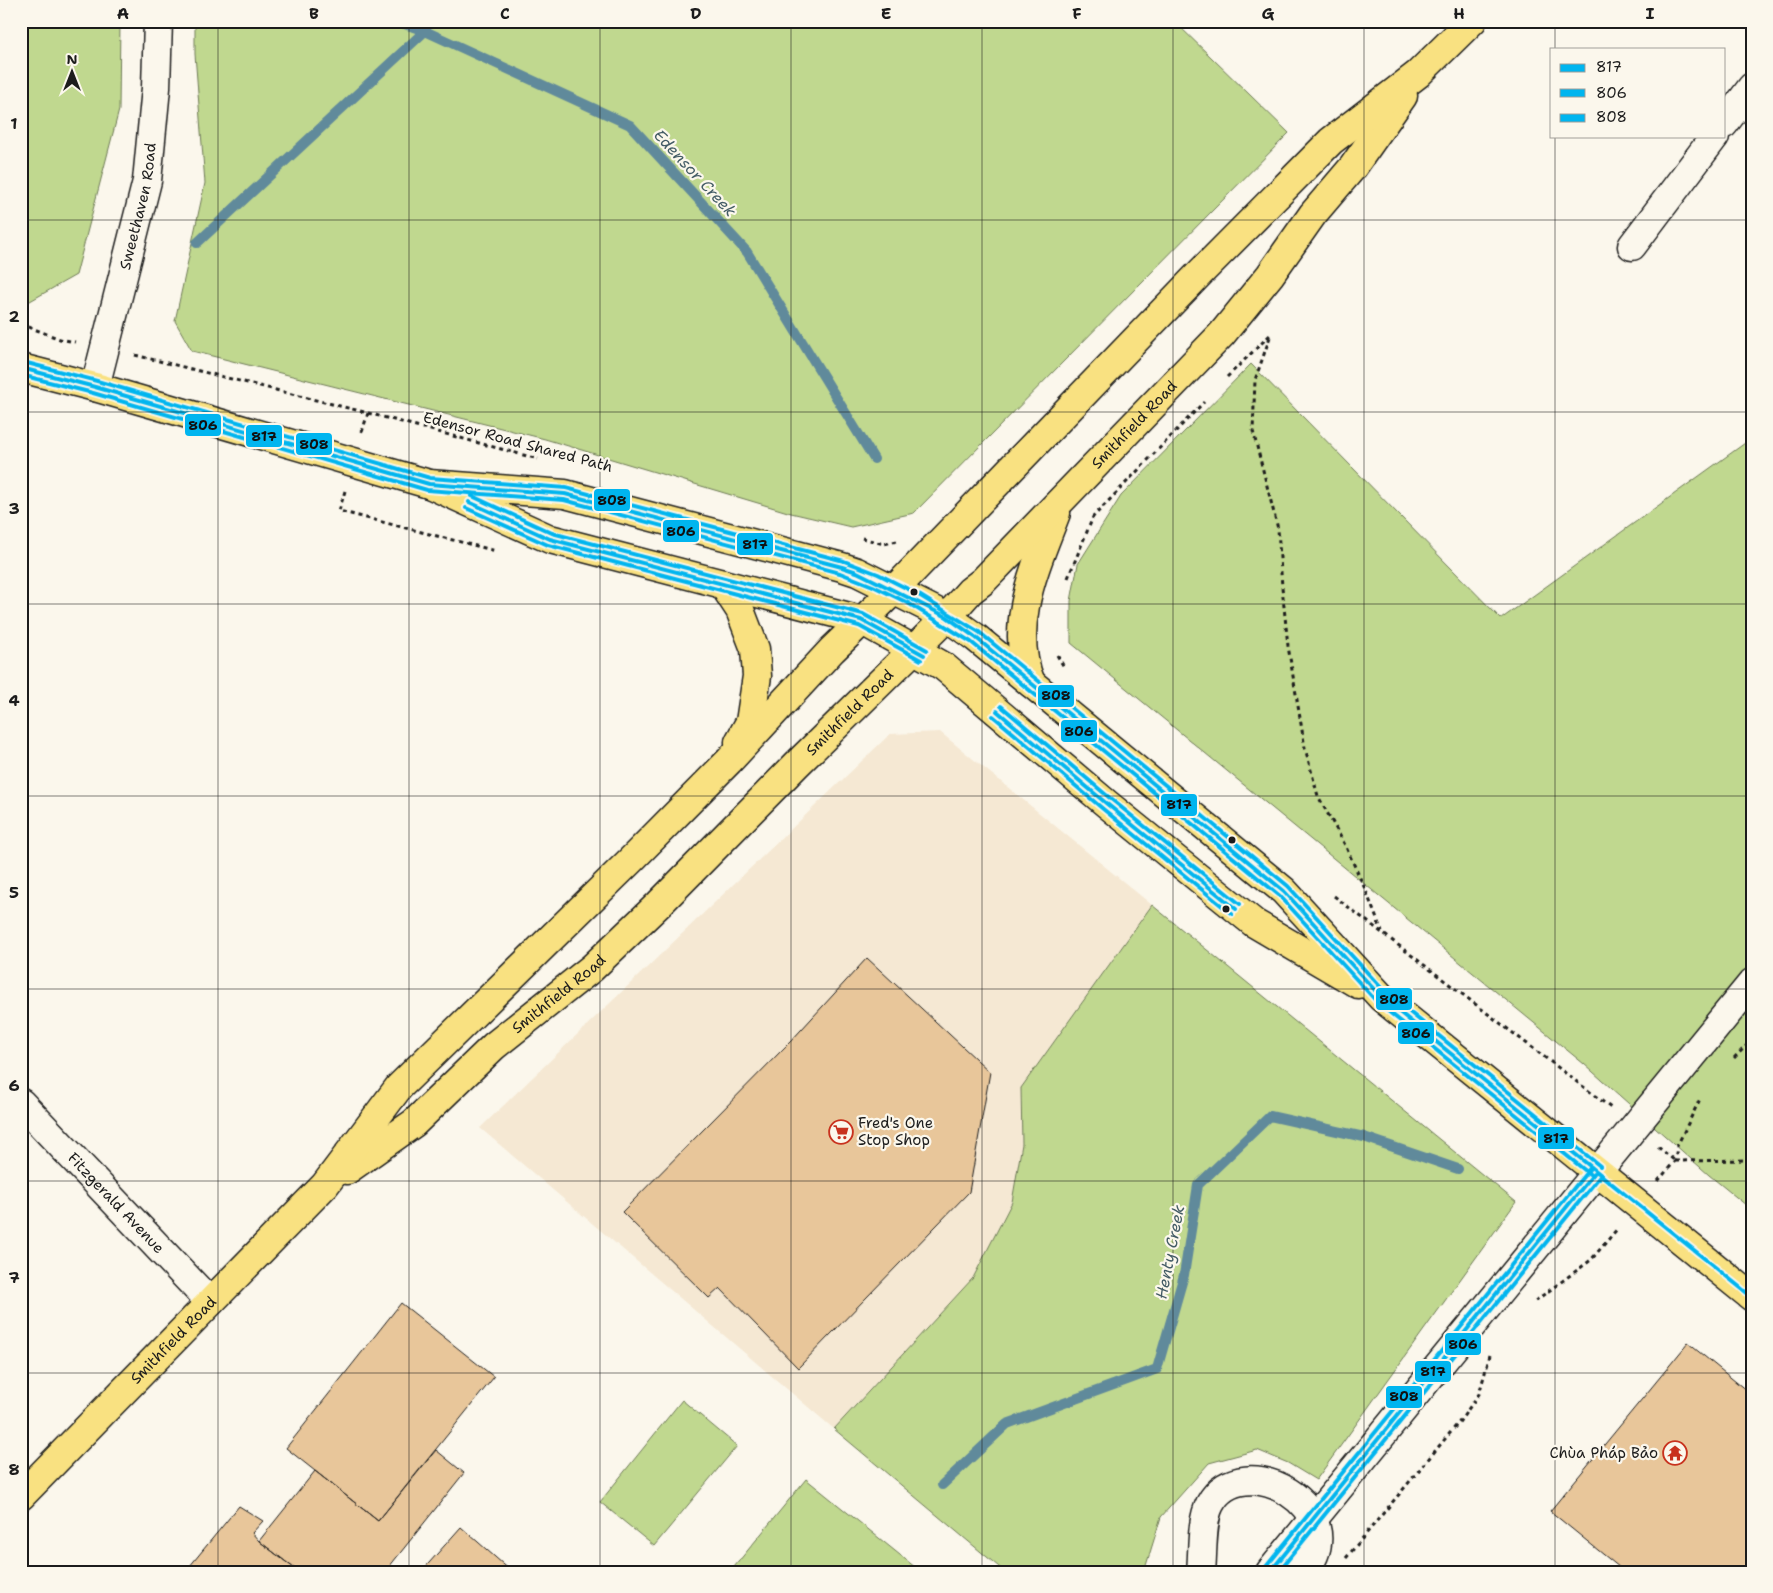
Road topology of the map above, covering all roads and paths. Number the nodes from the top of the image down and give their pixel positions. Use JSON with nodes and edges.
{"nodes":[{"id":1,"x":158,"y":21,"type":"edge"},
{"id":2,"x":1472,"y":21,"type":"edge"},
{"id":3,"x":1418,"y":74,"type":"junction"},
{"id":4,"x":1752,"y":87,"type":"edge"},
{"id":5,"x":1726,"y":121,"type":"edge"},
{"id":6,"x":1713,"y":138,"type":"edge"},
{"id":7,"x":1632,"y":246,"type":"dead end"},
{"id":8,"x":21,"y":324,"type":"edge"},
{"id":9,"x":60,"y":339,"type":"dead end"},
{"id":10,"x":148,"y":357,"type":"dead end"},
{"id":11,"x":21,"y":368,"type":"edge"},
{"id":12,"x":1223,"y":381,"type":"dead end"},
{"id":13,"x":95,"y":387,"type":"junction"},
{"id":14,"x":1210,"y":395,"type":"dead end"},
{"id":15,"x":546,"y":461,"type":"dead end"},
{"id":16,"x":428,"y":484,"type":"junction"},
{"id":17,"x":1060,"y":502,"type":"junction"},
{"id":18,"x":856,"y":537,"type":"dead end"},
{"id":19,"x":884,"y":544,"type":"dead end"},
{"id":20,"x":723,"y":584,"type":"junction"},
{"id":21,"x":1064,"y":586,"type":"dead end"},
{"id":22,"x":894,"y":590,"type":"junction"},
{"id":23,"x":947,"y":617,"type":"junction"},
{"id":24,"x":861,"y":620,"type":"junction"},
{"id":25,"x":913,"y":649,"type":"junction"},
{"id":26,"x":1031,"y":683,"type":"junction"},
{"id":27,"x":729,"y":762,"type":"junction"},
{"id":28,"x":1383,"y":934,"type":"dead end"},
{"id":29,"x":1752,"y":982,"type":"edge"},
{"id":30,"x":1382,"y":998,"type":"junction"},
{"id":31,"x":1752,"y":1040,"type":"edge"},
{"id":32,"x":1734,"y":1059,"type":"dead end"},
{"id":33,"x":1702,"y":1095,"type":"dead end"},
{"id":34,"x":21,"y":1104,"type":"edge"},
{"id":35,"x":1752,"y":1160,"type":"edge"},
{"id":36,"x":1596,"y":1172,"type":"junction"},
{"id":37,"x":325,"y":1186,"type":"junction"},
{"id":38,"x":1592,"y":1260,"type":"dead end"},
{"id":39,"x":1752,"y":1297,"type":"edge"},
{"id":40,"x":210,"y":1302,"type":"junction"},
{"id":41,"x":1530,"y":1304,"type":"dead end"},
{"id":42,"x":1491,"y":1352,"type":"dead end"},
{"id":43,"x":21,"y":1496,"type":"edge"},
{"id":44,"x":1314,"y":1519,"type":"junction"},
{"id":45,"x":1341,"y":1564,"type":"dead end"},
{"id":46,"x":1201,"y":1572,"type":"edge"},
{"id":47,"x":1270,"y":1572,"type":"edge"},
{"id":48,"x":1303,"y":1572,"type":"edge"}],
"edges":[{"from":1,"to":13,"type":"street","name":"Sweethaven Road"},
{"from":2,"to":3,"type":"main road","name":"Smithfield Road"},
{"from":3,"to":17,"type":"main road","name":"Smithfield Road"},
{"from":3,"to":22,"type":"main road","name":"Smithfield Road"},
{"from":4,"to":5,"type":"street"},
{"from":6,"to":7,"type":"street"},
{"from":8,"to":9,"type":"path"},
{"from":10,"to":15,"type":"path","name":"Edensor Road Shared Path"},
{"from":11,"to":13,"type":"main road"},
{"from":12,"to":28,"type":"path"},
{"from":13,"to":16,"type":"main road"},
{"from":14,"to":21,"type":"path"},
{"from":16,"to":20,"type":"main road"},
{"from":16,"to":22,"type":"main road"},
{"from":17,"to":23,"type":"main road","name":"Smithfield Road"},
{"from":17,"to":26,"type":"main road"},
{"from":18,"to":19,"type":"path"},
{"from":20,"to":24,"type":"main road"},
{"from":20,"to":27,"type":"main road"},
{"from":22,"to":23,"type":"main road"},
{"from":22,"to":24,"type":"main road","name":"Smithfield Road"},
{"from":23,"to":25,"type":"main road","name":"Smithfield Road"},
{"from":23,"to":26,"type":"main road"},
{"from":24,"to":25,"type":"main road"},
{"from":24,"to":27,"type":"main road","name":"Smithfield Road"},
{"from":25,"to":30,"type":"main road"},
{"from":25,"to":37,"type":"main road","name":"Smithfield Road"},
{"from":26,"to":30,"type":"main road"},
{"from":27,"to":37,"type":"main road","name":"Smithfield Road"},
{"from":29,"to":36,"type":"street"},
{"from":30,"to":36,"type":"main road"},
{"from":31,"to":32,"type":"path"},
{"from":33,"to":35,"type":"path"},
{"from":34,"to":40,"type":"street","name":"Fitzgerald Avenue"},
{"from":36,"to":39,"type":"main road"},
{"from":36,"to":44,"type":"street"},
{"from":37,"to":40,"type":"main road","name":"Smithfield Road"},
{"from":38,"to":41,"type":"path"},
{"from":40,"to":43,"type":"main road","name":"Smithfield Road"},
{"from":42,"to":45,"type":"path"},
{"from":44,"to":46,"type":"street"},
{"from":44,"to":47,"type":"street"},
{"from":44,"to":48,"type":"street"}]}
